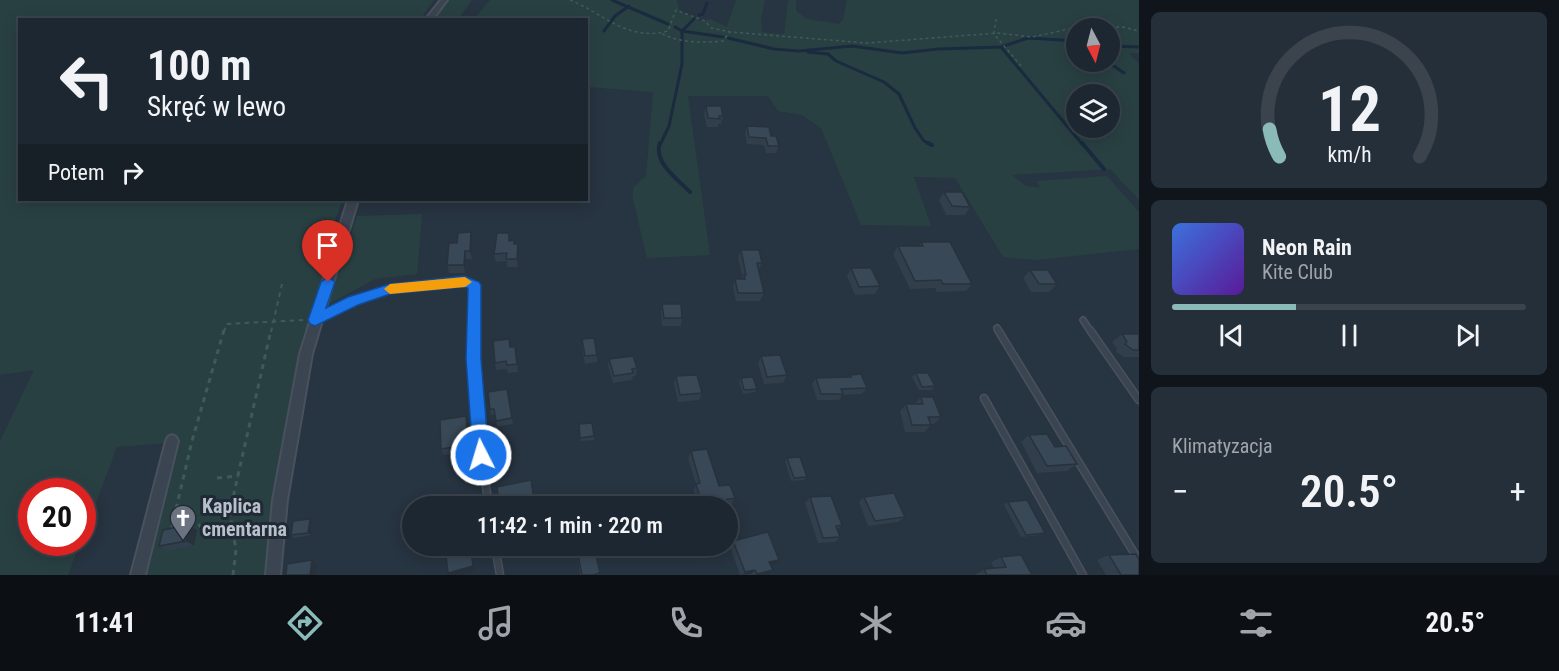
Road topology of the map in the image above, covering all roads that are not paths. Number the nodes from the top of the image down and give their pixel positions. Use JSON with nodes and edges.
{"nodes":[{"id":1,"x":444,"y":0,"type":"edge"},
{"id":2,"x":430,"y":18,"type":"edge"},
{"id":3,"x":353,"y":201,"type":"edge"},
{"id":4,"x":315,"y":320,"type":"junction"},
{"id":5,"x":1083,"y":320,"type":"dead end"},
{"id":6,"x":997,"y":328,"type":"dead end"},
{"id":7,"x":984,"y":399,"type":"dead end"},
{"id":8,"x":1139,"y":400,"type":"edge"},
{"id":9,"x":172,"y":441,"type":"dead end"},
{"id":10,"x":487,"y":496,"type":"edge"},
{"id":11,"x":497,"y":556,"type":"edge"},
{"id":12,"x":1139,"y":561,"type":"edge"},
{"id":13,"x":138,"y":575,"type":"edge"},
{"id":14,"x":273,"y":575,"type":"edge"},
{"id":15,"x":500,"y":575,"type":"edge"},
{"id":16,"x":1083,"y":575,"type":"edge"}],
"edges":[{"from":1,"to":2,"type":"street"},
{"from":3,"to":4,"type":"street"},
{"from":4,"to":10,"type":"lane"},
{"from":4,"to":14,"type":"street"},
{"from":5,"to":8,"type":"lane"},
{"from":6,"to":12,"type":"lane"},
{"from":7,"to":16,"type":"lane"},
{"from":9,"to":13,"type":"street"},
{"from":11,"to":15,"type":"lane"}]}
